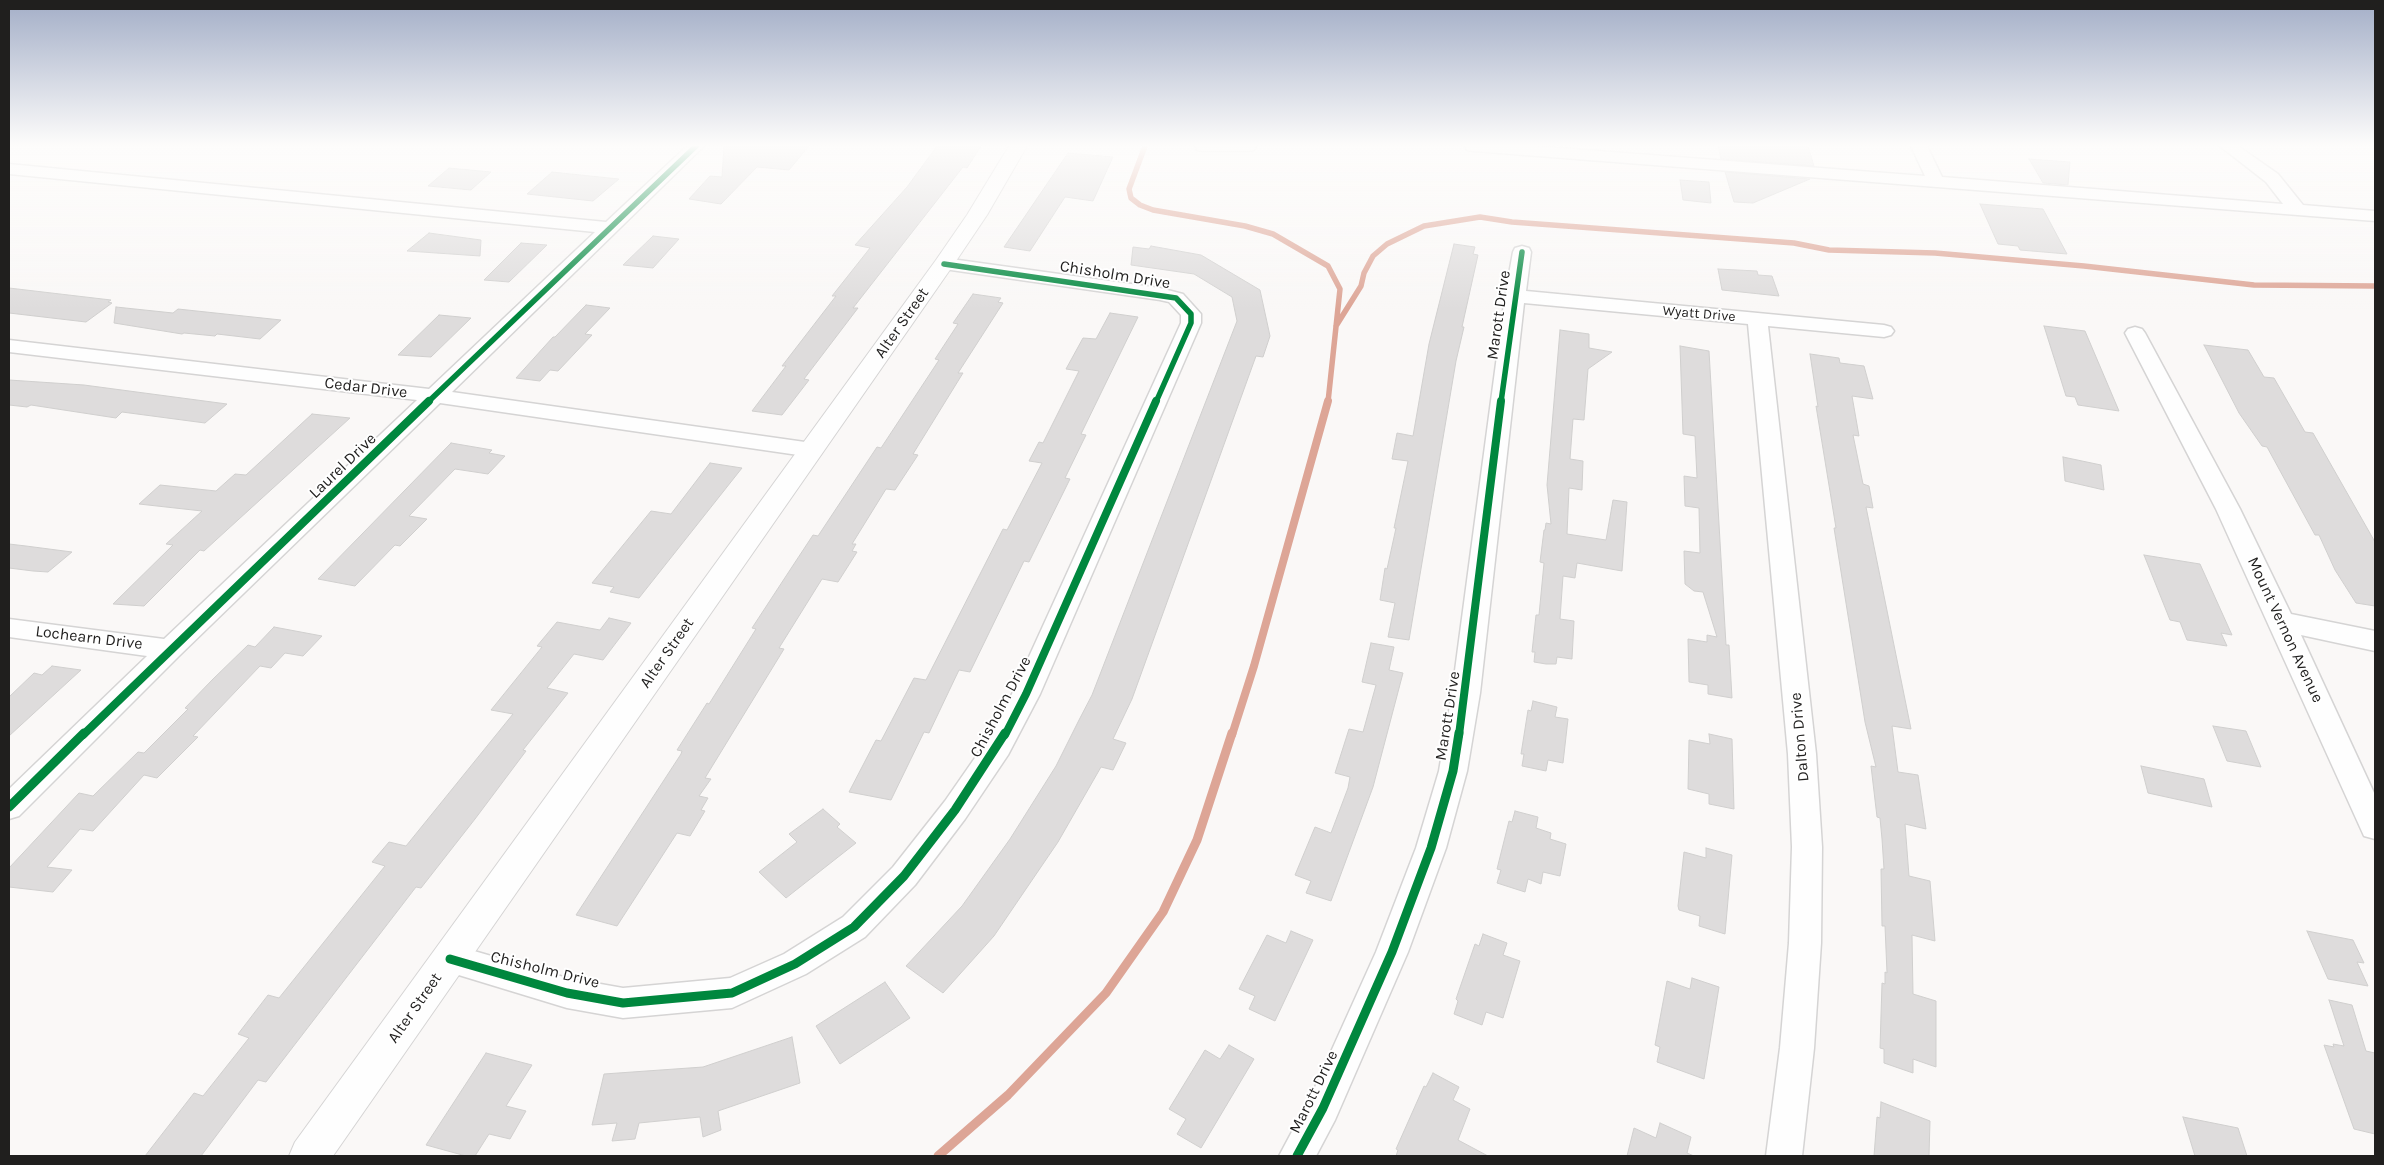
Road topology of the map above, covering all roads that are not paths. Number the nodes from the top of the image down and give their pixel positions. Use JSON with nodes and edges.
{"nodes":[{"id":1,"x":329,"y":200,"type":"edge"},
{"id":2,"x":639,"y":200,"type":"edge"},
{"id":3,"x":986,"y":200,"type":"edge"},
{"id":4,"x":2173,"y":200,"type":"edge"},
{"id":5,"x":2290,"y":200,"type":"edge"},
{"id":6,"x":2298,"y":210,"type":"junction"},
{"id":7,"x":2375,"y":216,"type":"edge"},
{"id":8,"x":610,"y":228,"type":"junction"},
{"id":9,"x":1522,"y":252,"type":"dead end"},
{"id":10,"x":944,"y":264,"type":"junction"},
{"id":11,"x":1515,"y":296,"type":"junction"},
{"id":12,"x":1756,"y":319,"type":"junction"},
{"id":13,"x":1884,"y":331,"type":"dead end"},
{"id":14,"x":2134,"y":333,"type":"dead end"},
{"id":15,"x":9,"y":346,"type":"edge"},
{"id":16,"x":436,"y":396,"type":"junction"},
{"id":17,"x":812,"y":450,"type":"junction"},
{"id":18,"x":2282,"y":622,"type":"junction"},
{"id":19,"x":9,"y":628,"type":"edge"},
{"id":20,"x":2375,"y":641,"type":"edge"},
{"id":21,"x":170,"y":649,"type":"junction"},
{"id":22,"x":9,"y":807,"type":"edge"},
{"id":23,"x":2375,"y":827,"type":"edge"},
{"id":24,"x":450,"y":959,"type":"junction"},
{"id":25,"x":309,"y":1156,"type":"edge"},
{"id":26,"x":1297,"y":1156,"type":"edge"},
{"id":27,"x":1784,"y":1156,"type":"edge"}],
"edges":[{"from":1,"to":8,"type":"street"},
{"from":2,"to":8,"type":"street","name":"Laurel Drive"},
{"from":3,"to":10,"type":"street","name":"Alter Street"},
{"from":4,"to":6,"type":"street"},
{"from":5,"to":6,"type":"street"},
{"from":6,"to":7,"type":"street"},
{"from":8,"to":16,"type":"street","name":"Laurel Drive"},
{"from":9,"to":11,"type":"street","name":"Marott Drive"},
{"from":10,"to":17,"type":"street","name":"Alter Street"},
{"from":10,"to":24,"type":"street","name":"Chisholm Drive"},
{"from":11,"to":12,"type":"street","name":"Wyatt Drive"},
{"from":11,"to":26,"type":"street","name":"Marott Drive"},
{"from":12,"to":13,"type":"street","name":"Wyatt Drive"},
{"from":12,"to":27,"type":"street","name":"Dalton Drive"},
{"from":14,"to":18,"type":"street","name":"Mount Vernon Avenue"},
{"from":15,"to":16,"type":"street","name":"Cedar Drive"},
{"from":16,"to":17,"type":"street","name":"Cedar Drive"},
{"from":16,"to":21,"type":"street","name":"Laurel Drive"},
{"from":17,"to":24,"type":"street","name":"Alter Street"},
{"from":18,"to":20,"type":"street"},
{"from":18,"to":23,"type":"street","name":"Mount Vernon Avenue"},
{"from":19,"to":21,"type":"street","name":"Lochearn Drive"},
{"from":21,"to":22,"type":"street","name":"Laurel Drive"},
{"from":24,"to":25,"type":"street","name":"Alter Street"}]}
